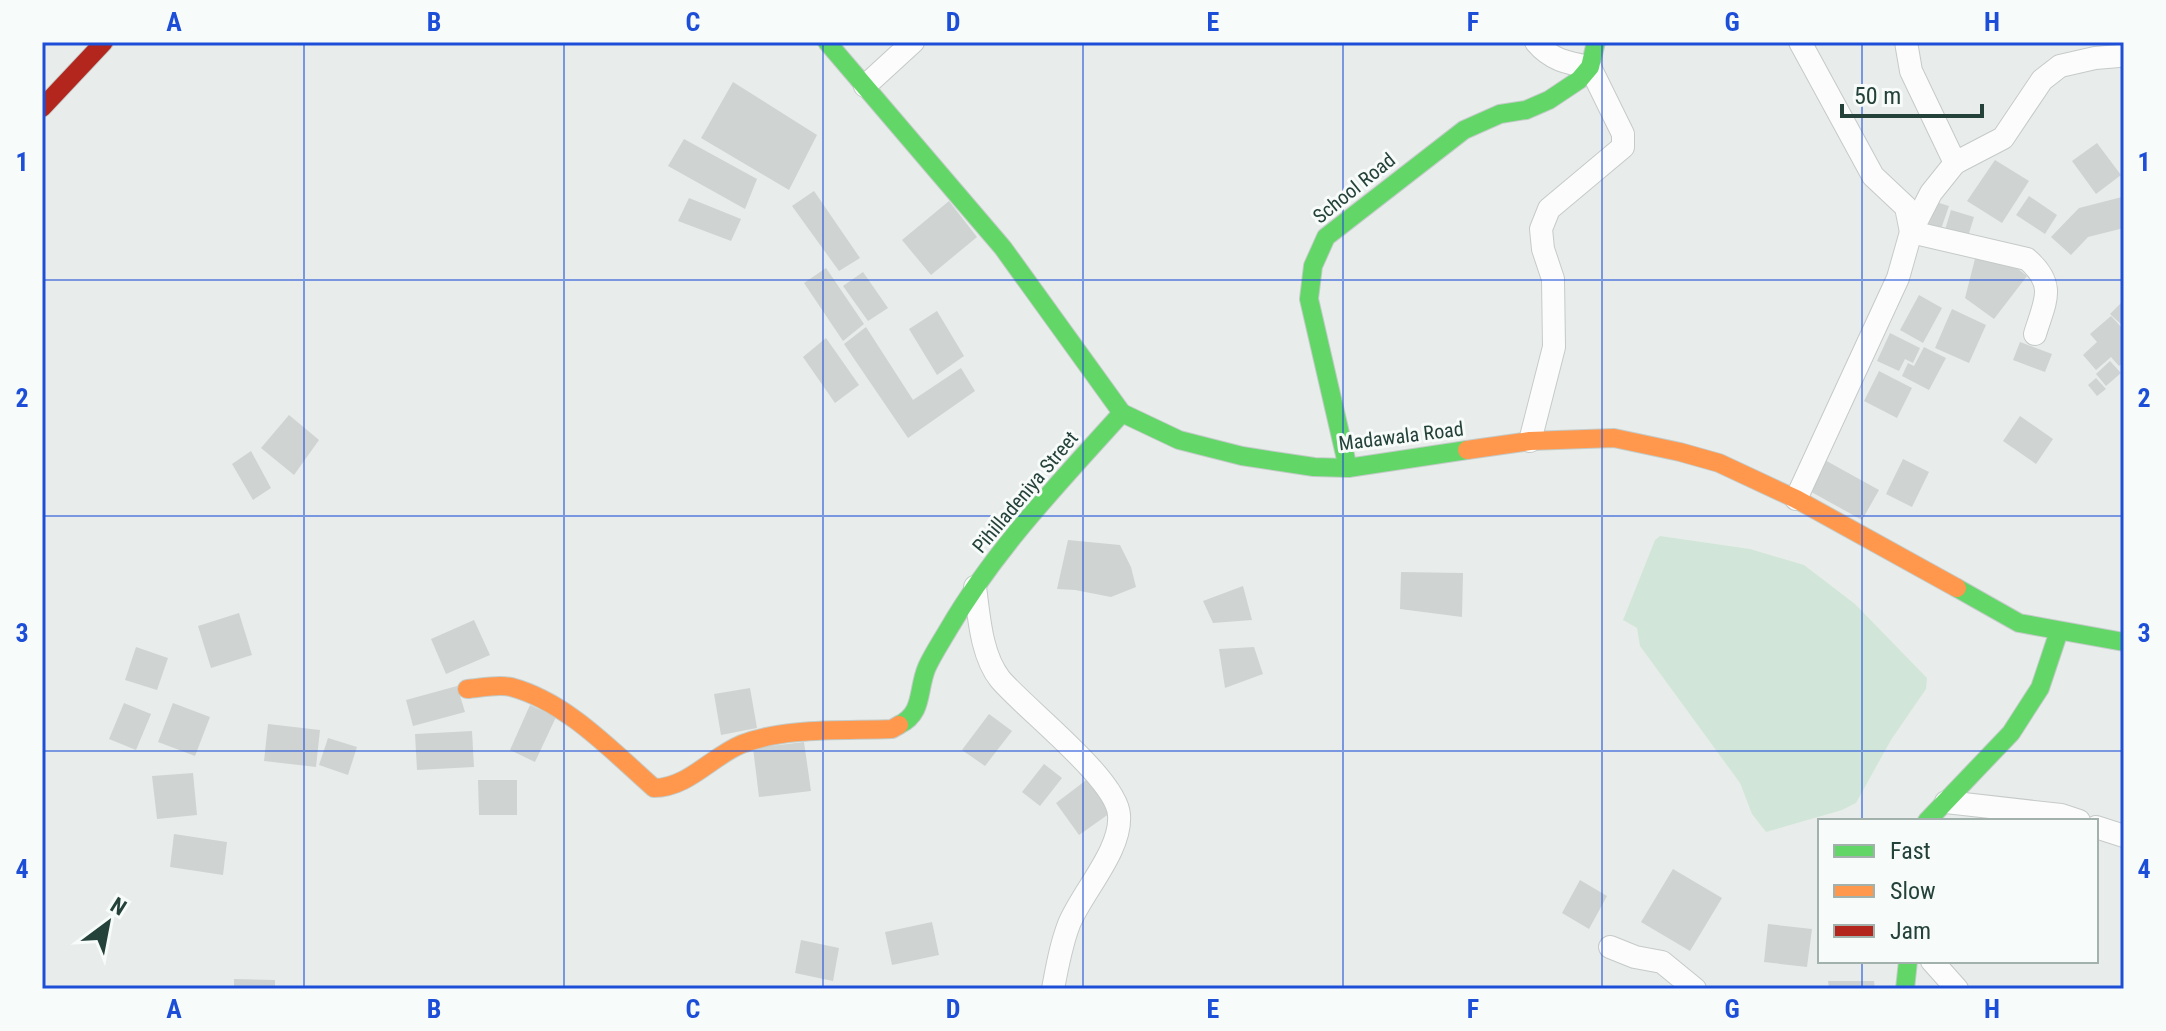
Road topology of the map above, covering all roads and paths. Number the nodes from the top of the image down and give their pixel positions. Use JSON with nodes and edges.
{"nodes":[{"id":1,"x":104,"y":42,"type":"edge"},
{"id":2,"x":827,"y":42,"type":"edge"},
{"id":3,"x":913,"y":42,"type":"edge"},
{"id":4,"x":1536,"y":42,"type":"edge"},
{"id":5,"x":1596,"y":42,"type":"edge"},
{"id":6,"x":1800,"y":42,"type":"edge"},
{"id":7,"x":1906,"y":42,"type":"edge"},
{"id":8,"x":2119,"y":56,"type":"dead end"},
{"id":9,"x":1590,"y":67,"type":"junction"},
{"id":10,"x":865,"y":86,"type":"junction"},
{"id":11,"x":42,"y":108,"type":"edge"},
{"id":12,"x":1955,"y":163,"type":"junction"},
{"id":13,"x":1911,"y":232,"type":"junction"},
{"id":14,"x":2035,"y":334,"type":"dead end"},
{"id":15,"x":1122,"y":413,"type":"junction"},
{"id":16,"x":1530,"y":441,"type":"junction"},
{"id":17,"x":1348,"y":468,"type":"junction"},
{"id":18,"x":1796,"y":499,"type":"junction"},
{"id":19,"x":975,"y":587,"type":"junction"},
{"id":20,"x":2059,"y":631,"type":"junction"},
{"id":21,"x":2124,"y":642,"type":"edge"},
{"id":22,"x":467,"y":689,"type":"dead end"},
{"id":23,"x":1946,"y":802,"type":"junction"},
{"id":24,"x":1929,"y":819,"type":"edge"},
{"id":25,"x":2073,"y":819,"type":"edge"},
{"id":26,"x":2098,"y":828,"type":"edge"},
{"id":27,"x":2124,"y":836,"type":"edge"},
{"id":28,"x":1610,"y":947,"type":"dead end"},
{"id":29,"x":1908,"y":963,"type":"edge"},
{"id":30,"x":1934,"y":963,"type":"edge"},
{"id":31,"x":1053,"y":989,"type":"edge"},
{"id":32,"x":1695,"y":989,"type":"edge"},
{"id":33,"x":1905,"y":989,"type":"edge"},
{"id":34,"x":1957,"y":989,"type":"edge"}],
"edges":[{"from":1,"to":11,"type":"main road"},
{"from":2,"to":10,"type":"main road","name":"Madawala Road"},
{"from":3,"to":10,"type":"street"},
{"from":4,"to":9,"type":"street"},
{"from":5,"to":9,"type":"main road"},
{"from":6,"to":13,"type":"street"},
{"from":7,"to":12,"type":"street"},
{"from":8,"to":12,"type":"street"},
{"from":9,"to":16,"type":"street"},
{"from":9,"to":17,"type":"main road","name":"School Road"},
{"from":10,"to":15,"type":"main road","name":"Madawala Road"},
{"from":12,"to":13,"type":"street"},
{"from":13,"to":14,"type":"street"},
{"from":13,"to":18,"type":"street"},
{"from":15,"to":17,"type":"main road","name":"Madawala Road"},
{"from":15,"to":19,"type":"main road","name":"Pihilladeniya Street"},
{"from":16,"to":17,"type":"main road","name":"Madawala Road"},
{"from":16,"to":18,"type":"main road","name":"Madawala Road"},
{"from":18,"to":20,"type":"main road","name":"Madawala Road"},
{"from":19,"to":22,"type":"main road","name":"Pihilladeniya Street"},
{"from":19,"to":31,"type":"street"},
{"from":20,"to":21,"type":"main road","name":"Madawala Road"},
{"from":20,"to":23,"type":"main road"},
{"from":23,"to":24,"type":"main road"},
{"from":23,"to":25,"type":"street"},
{"from":26,"to":27,"type":"street"},
{"from":28,"to":32,"type":"street"},
{"from":29,"to":33,"type":"main road"},
{"from":30,"to":34,"type":"street"}]}
